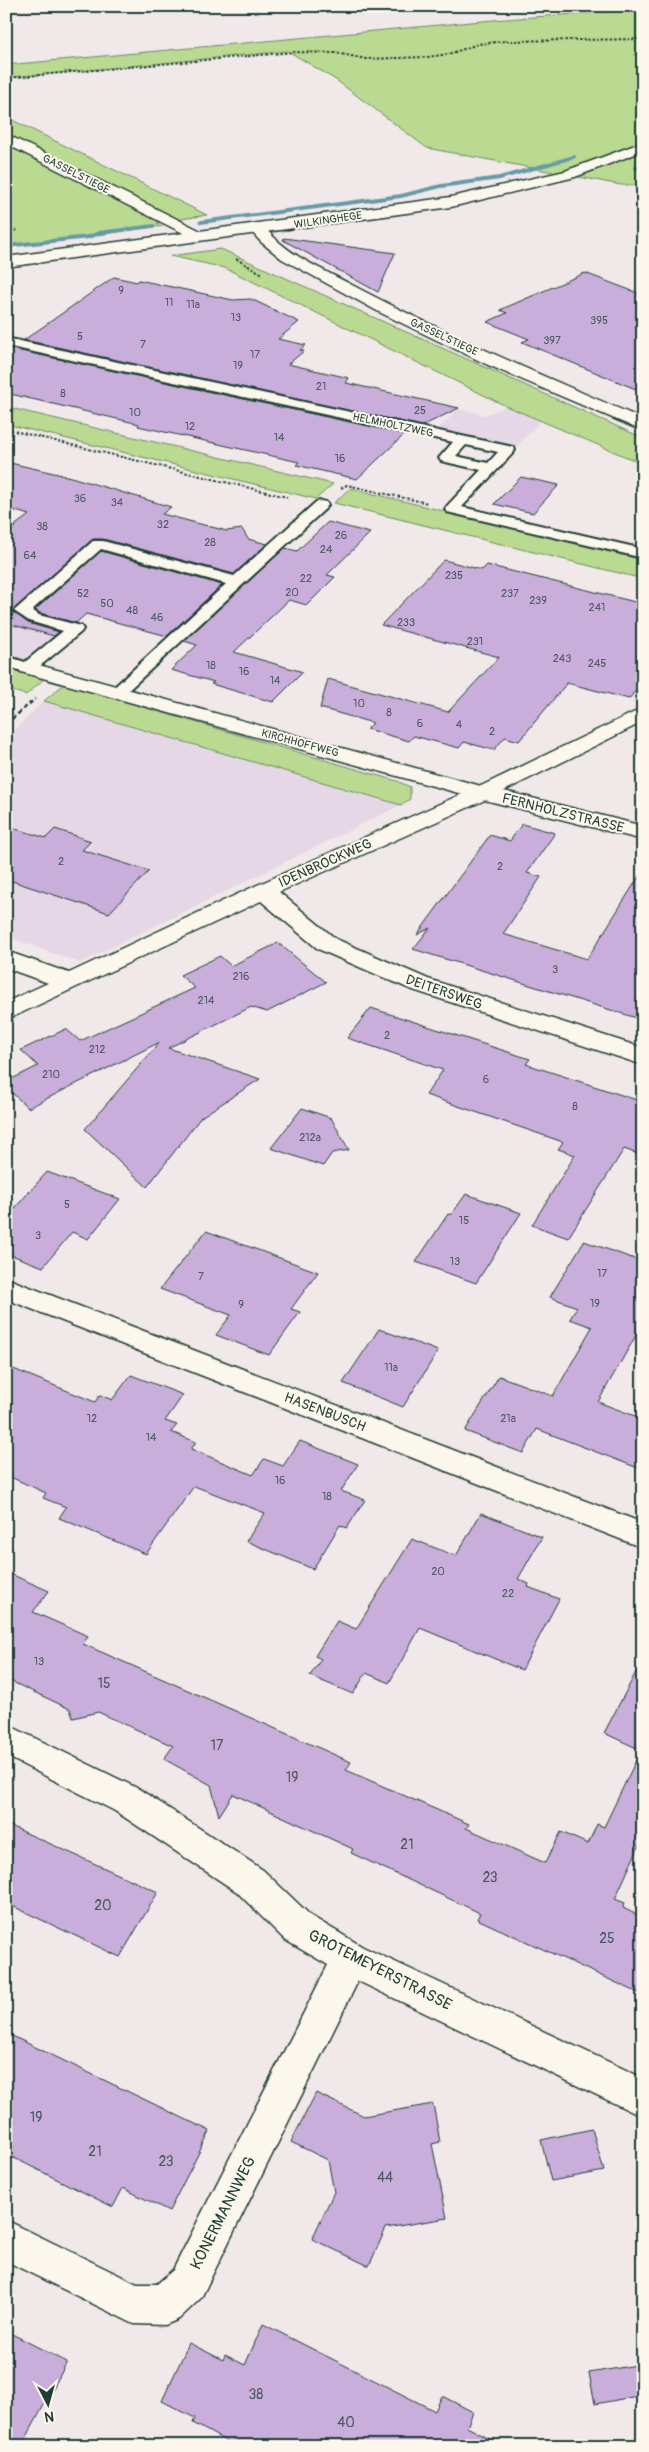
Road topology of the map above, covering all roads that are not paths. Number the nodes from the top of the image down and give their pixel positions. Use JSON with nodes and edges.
{"nodes":[{"id":1,"x":6,"y":138,"type":"edge"},
{"id":2,"x":643,"y":146,"type":"edge"},
{"id":3,"x":257,"y":229,"type":"junction"},
{"id":4,"x":200,"y":236,"type":"junction"},
{"id":5,"x":6,"y":262,"type":"edge"},
{"id":6,"x":6,"y":342,"type":"edge"},
{"id":7,"x":643,"y":426,"type":"edge"},
{"id":8,"x":463,"y":440,"type":"junction"},
{"id":9,"x":490,"y":468,"type":"junction"},
{"id":10,"x":321,"y":505,"type":"road end"},
{"id":11,"x":643,"y":554,"type":"edge"},
{"id":12,"x":238,"y":582,"type":"junction"},
{"id":13,"x":6,"y":661,"type":"edge"},
{"id":14,"x":28,"y":668,"type":"junction"},
{"id":15,"x":116,"y":693,"type":"junction"},
{"id":16,"x":643,"y":714,"type":"edge"},
{"id":17,"x":483,"y":793,"type":"junction"},
{"id":18,"x":643,"y":833,"type":"edge"},
{"id":19,"x":263,"y":891,"type":"junction"},
{"id":20,"x":6,"y":958,"type":"edge"},
{"id":21,"x":70,"y":982,"type":"junction"},
{"id":22,"x":6,"y":1012,"type":"edge"},
{"id":23,"x":643,"y":1057,"type":"edge"},
{"id":24,"x":6,"y":1288,"type":"edge"},
{"id":25,"x":643,"y":1536,"type":"edge"},
{"id":26,"x":6,"y":1739,"type":"edge"},
{"id":27,"x":350,"y":1959,"type":"junction"},
{"id":28,"x":643,"y":2098,"type":"edge"},
{"id":29,"x":6,"y":2240,"type":"edge"}],
"edges":[{"from":1,"to":4,"type":"street","name":"GASSELSTIEGE"},
{"from":2,"to":3,"type":"street","name":"WILKINGHEGE"},
{"from":3,"to":4,"type":"street","name":"WILKINGHEGE"},
{"from":3,"to":7,"type":"street","name":"GASSELSTIEGE"},
{"from":4,"to":5,"type":"street","name":"WILKINGHEGE"},
{"from":6,"to":8,"type":"lane","name":"HELMHOLTZWEG"},
{"from":8,"to":9,"type":"lane"},
{"from":8,"to":9,"type":"lane","name":"HELMHOLTZWEG"},
{"from":9,"to":11,"type":"lane","name":"HELMHOLTZWEG"},
{"from":10,"to":12,"type":"lane"},
{"from":12,"to":14,"type":"lane"},
{"from":12,"to":15,"type":"lane"},
{"from":13,"to":14,"type":"lane","name":"KIRCHHOFFWEG"},
{"from":14,"to":15,"type":"street","name":"KIRCHHOFFWEG"},
{"from":15,"to":17,"type":"street","name":"KIRCHHOFFWEG"},
{"from":16,"to":17,"type":"street","name":"IDENBROCKWEG"},
{"from":17,"to":18,"type":"street","name":"FERNHOLZSTRASSE"},
{"from":17,"to":19,"type":"street","name":"IDENBROCKWEG"},
{"from":19,"to":21,"type":"street","name":"IDENBROCKWEG"},
{"from":19,"to":23,"type":"street","name":"DEITERSWEG"},
{"from":20,"to":21,"type":"street"},
{"from":21,"to":22,"type":"street","name":"IDENBROCKWEG"},
{"from":24,"to":25,"type":"street","name":"HASENBUSCH"},
{"from":26,"to":27,"type":"street","name":"GROTEMEYERSTRASSE"},
{"from":27,"to":28,"type":"street","name":"GROTEMEYERSTRASSE"},
{"from":27,"to":29,"type":"street","name":"KONERMANNWEG"}]}
